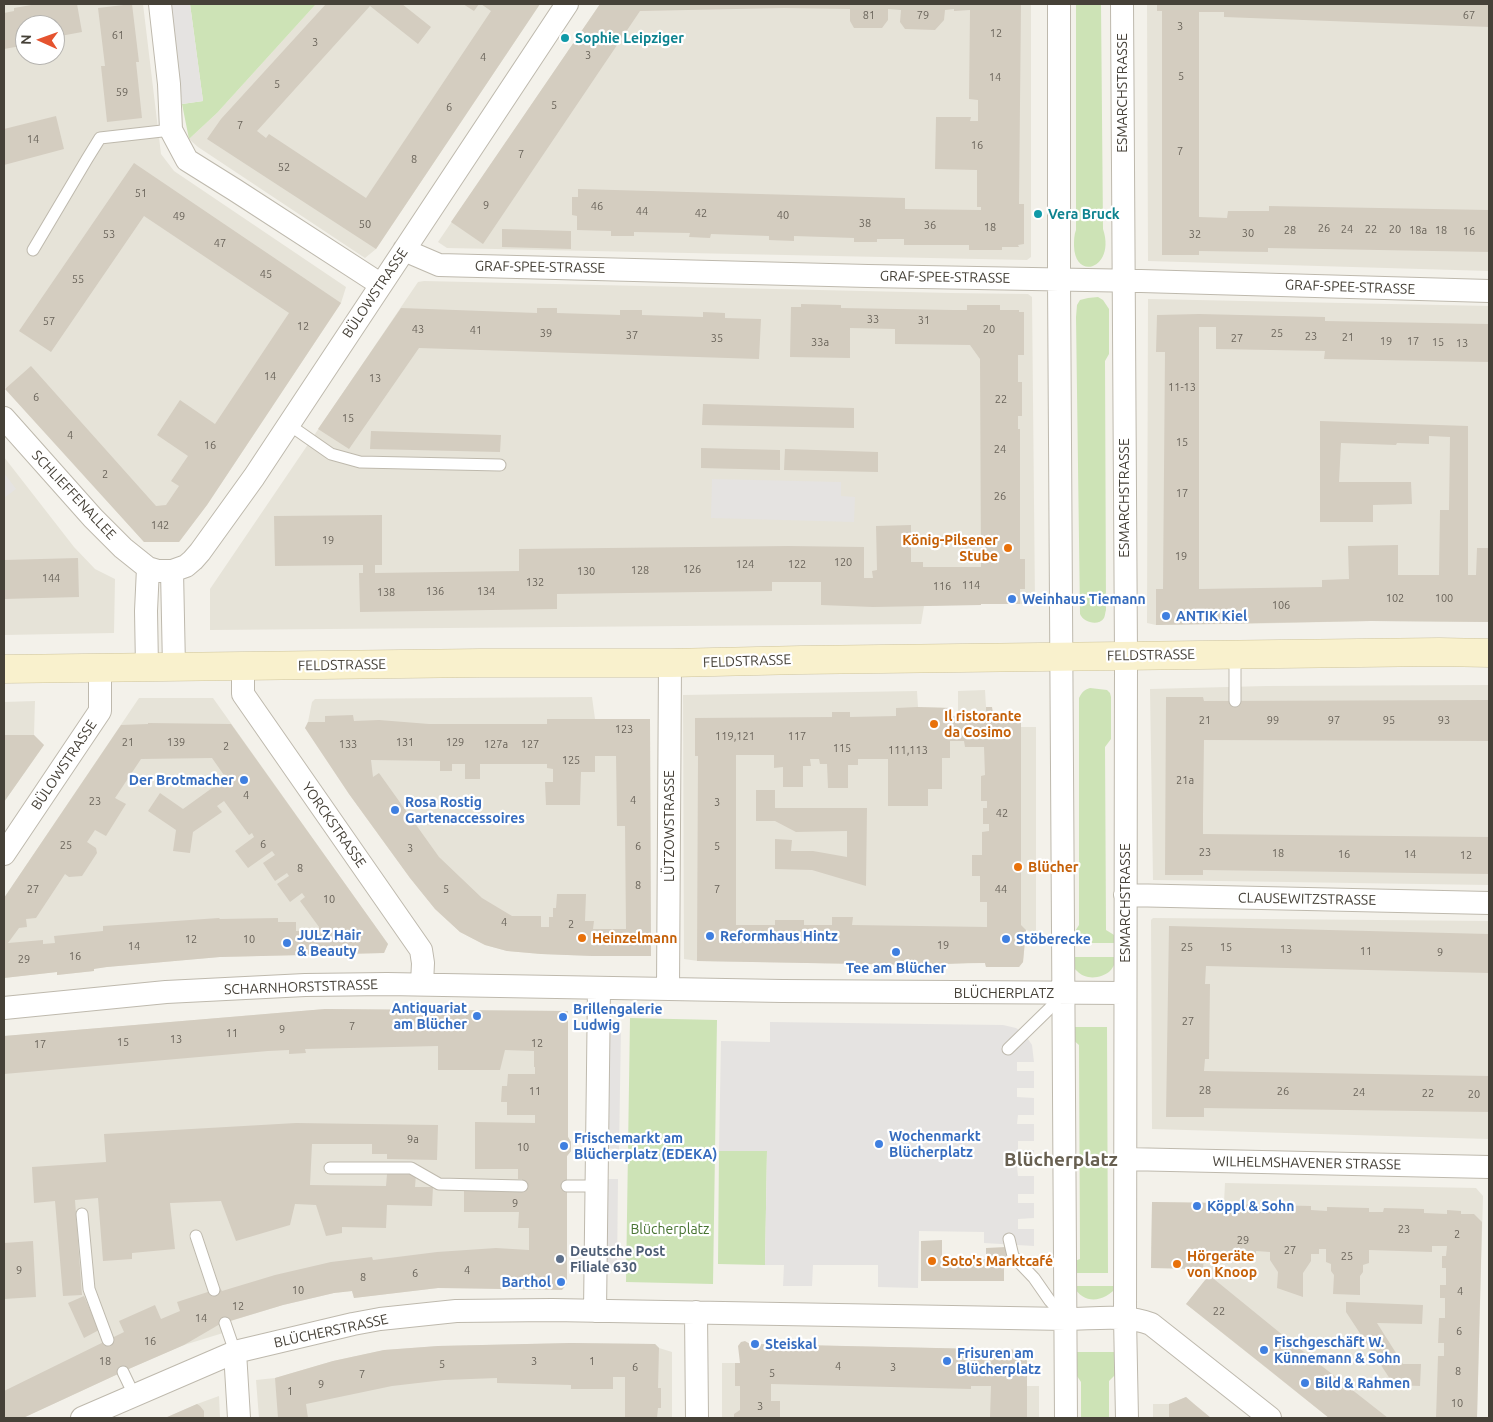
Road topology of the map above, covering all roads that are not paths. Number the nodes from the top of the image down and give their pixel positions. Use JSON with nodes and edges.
{"nodes":[{"id":1,"x":160,"y":4,"type":"edge"},
{"id":2,"x":567,"y":4,"type":"edge"},
{"id":3,"x":1059,"y":4,"type":"edge"},
{"id":4,"x":1122,"y":4,"type":"edge"},
{"id":5,"x":171,"y":130,"type":"junction"},
{"id":6,"x":33,"y":250,"type":"dead end"},
{"id":7,"x":404,"y":250,"type":"junction"},
{"id":8,"x":1059,"y":279,"type":"junction"},
{"id":9,"x":1123,"y":280,"type":"junction"},
{"id":10,"x":380,"y":284,"type":"junction"},
{"id":11,"x":1489,"y":291,"type":"edge"},
{"id":12,"x":4,"y":418,"type":"edge"},
{"id":13,"x":288,"y":424,"type":"junction"},
{"id":14,"x":500,"y":465,"type":"dead end"},
{"id":15,"x":148,"y":568,"type":"junction"},
{"id":16,"x":172,"y":571,"type":"junction"},
{"id":17,"x":1489,"y":653,"type":"edge"},
{"id":18,"x":1235,"y":654,"type":"junction"},
{"id":19,"x":1062,"y":656,"type":"junction"},
{"id":20,"x":1126,"y":656,"type":"junction"},
{"id":21,"x":670,"y":663,"type":"junction"},
{"id":22,"x":243,"y":666,"type":"junction"},
{"id":23,"x":160,"y":667,"type":"junction"},
{"id":24,"x":100,"y":668,"type":"junction"},
{"id":25,"x":4,"y":669,"type":"edge"},
{"id":26,"x":1235,"y":700,"type":"dead end"},
{"id":27,"x":4,"y":854,"type":"edge"},
{"id":28,"x":1125,"y":895,"type":"junction"},
{"id":29,"x":1489,"y":903,"type":"edge"},
{"id":30,"x":422,"y":984,"type":"junction"},
{"id":31,"x":599,"y":988,"type":"junction"},
{"id":32,"x":668,"y":989,"type":"junction"},
{"id":33,"x":1063,"y":993,"type":"junction"},
{"id":34,"x":1125,"y":993,"type":"junction"},
{"id":35,"x":4,"y":1008,"type":"edge"},
{"id":36,"x":1008,"y":1049,"type":"dead end"},
{"id":37,"x":1125,"y":1159,"type":"junction"},
{"id":38,"x":1489,"y":1167,"type":"edge"},
{"id":39,"x":330,"y":1168,"type":"dead end"},
{"id":40,"x":522,"y":1186,"type":"dead end"},
{"id":41,"x":567,"y":1186,"type":"dead end"},
{"id":42,"x":596,"y":1186,"type":"junction"},
{"id":43,"x":82,"y":1214,"type":"dead end"},
{"id":44,"x":196,"y":1236,"type":"dead end"},
{"id":45,"x":1009,"y":1239,"type":"dead end"},
{"id":46,"x":214,"y":1290,"type":"dead end"},
{"id":47,"x":595,"y":1311,"type":"junction"},
{"id":48,"x":696,"y":1312,"type":"junction"},
{"id":49,"x":1125,"y":1318,"type":"junction"},
{"id":50,"x":1066,"y":1319,"type":"junction"},
{"id":51,"x":226,"y":1323,"type":"dead end"},
{"id":52,"x":108,"y":1340,"type":"dead end"},
{"id":53,"x":235,"y":1352,"type":"junction"},
{"id":54,"x":123,"y":1372,"type":"dead end"},
{"id":55,"x":134,"y":1395,"type":"junction"},
{"id":56,"x":82,"y":1418,"type":"edge"},
{"id":57,"x":239,"y":1418,"type":"edge"},
{"id":58,"x":697,"y":1418,"type":"edge"},
{"id":59,"x":1066,"y":1418,"type":"edge"},
{"id":60,"x":1127,"y":1418,"type":"edge"},
{"id":61,"x":1270,"y":1418,"type":"edge"}],
"edges":[{"from":1,"to":5,"type":"street"},
{"from":2,"to":7,"type":"street","name":"BÜLOWSTRASSE"},
{"from":3,"to":8,"type":"street"},
{"from":4,"to":9,"type":"street","name":"ESMARCHSTRASSE"},
{"from":5,"to":6,"type":"lane"},
{"from":5,"to":10,"type":"street"},
{"from":7,"to":8,"type":"street","name":"GRAF-SPEE-STRASSE"},
{"from":7,"to":10,"type":"street","name":"BÜLOWSTRASSE"},
{"from":8,"to":9,"type":"street","name":"GRAF-SPEE-STRASSE"},
{"from":8,"to":19,"type":"street"},
{"from":9,"to":11,"type":"street","name":"GRAF-SPEE-STRASSE"},
{"from":9,"to":20,"type":"street","name":"ESMARCHSTRASSE"},
{"from":10,"to":13,"type":"street","name":"BÜLOWSTRASSE"},
{"from":12,"to":15,"type":"street","name":"SCHLIEFFENALLEE"},
{"from":13,"to":14,"type":"lane"},
{"from":13,"to":16,"type":"street","name":"BÜLOWSTRASSE"},
{"from":15,"to":16,"type":"street"},
{"from":15,"to":23,"type":"street"},
{"from":16,"to":23,"type":"street"},
{"from":17,"to":18,"type":"street","name":"FELDSTRASSE"},
{"from":18,"to":20,"type":"street","name":"FELDSTRASSE"},
{"from":18,"to":26,"type":"lane"},
{"from":19,"to":20,"type":"street","name":"FELDSTRASSE"},
{"from":19,"to":21,"type":"street","name":"FELDSTRASSE"},
{"from":19,"to":33,"type":"street"},
{"from":20,"to":28,"type":"street","name":"ESMARCHSTRASSE"},
{"from":21,"to":22,"type":"street","name":"FELDSTRASSE"},
{"from":21,"to":32,"type":"street","name":"LÜTZOWSTRASSE"},
{"from":22,"to":23,"type":"street","name":"FELDSTRASSE"},
{"from":22,"to":30,"type":"street","name":"YORCKSTRASSE"},
{"from":23,"to":24,"type":"street","name":"FELDSTRASSE"},
{"from":24,"to":25,"type":"street","name":"FELDSTRASSE"},
{"from":24,"to":27,"type":"street","name":"BÜLOWSTRASSE"},
{"from":28,"to":29,"type":"street","name":"CLAUSEWITZSTRASSE"},
{"from":28,"to":34,"type":"street","name":"ESMARCHSTRASSE"},
{"from":30,"to":31,"type":"street","name":"SCHARNHORSTSTRASSE"},
{"from":30,"to":35,"type":"street","name":"SCHARNHORSTSTRASSE"},
{"from":31,"to":32,"type":"street","name":"BLÜCHERPLATZ"},
{"from":31,"to":42,"type":"street"},
{"from":32,"to":33,"type":"street","name":"BLÜCHERPLATZ"},
{"from":33,"to":34,"type":"street"},
{"from":33,"to":36,"type":"lane"},
{"from":33,"to":50,"type":"street"},
{"from":34,"to":37,"type":"street","name":"ESMARCHSTRASSE"},
{"from":37,"to":38,"type":"street","name":"WILHELMSHAVENER STRASSE"},
{"from":37,"to":49,"type":"street","name":"ESMARCHSTRASSE"},
{"from":39,"to":40,"type":"lane"},
{"from":41,"to":42,"type":"lane"},
{"from":42,"to":47,"type":"street"},
{"from":43,"to":52,"type":"lane"},
{"from":44,"to":46,"type":"lane"},
{"from":45,"to":50,"type":"lane"},
{"from":47,"to":48,"type":"street"},
{"from":47,"to":53,"type":"street","name":"BLÜCHERSTRASSE"},
{"from":48,"to":50,"type":"street"},
{"from":48,"to":58,"type":"street"},
{"from":49,"to":50,"type":"street"},
{"from":49,"to":60,"type":"street","name":"ESMARCHSTRASSE"},
{"from":49,"to":61,"type":"street"},
{"from":50,"to":59,"type":"street"},
{"from":51,"to":53,"type":"lane"},
{"from":53,"to":55,"type":"street","name":"BLÜCHERSTRASSE"},
{"from":53,"to":57,"type":"street"},
{"from":54,"to":55,"type":"lane"},
{"from":55,"to":56,"type":"street","name":"BLÜCHERSTRASSE"}]}
